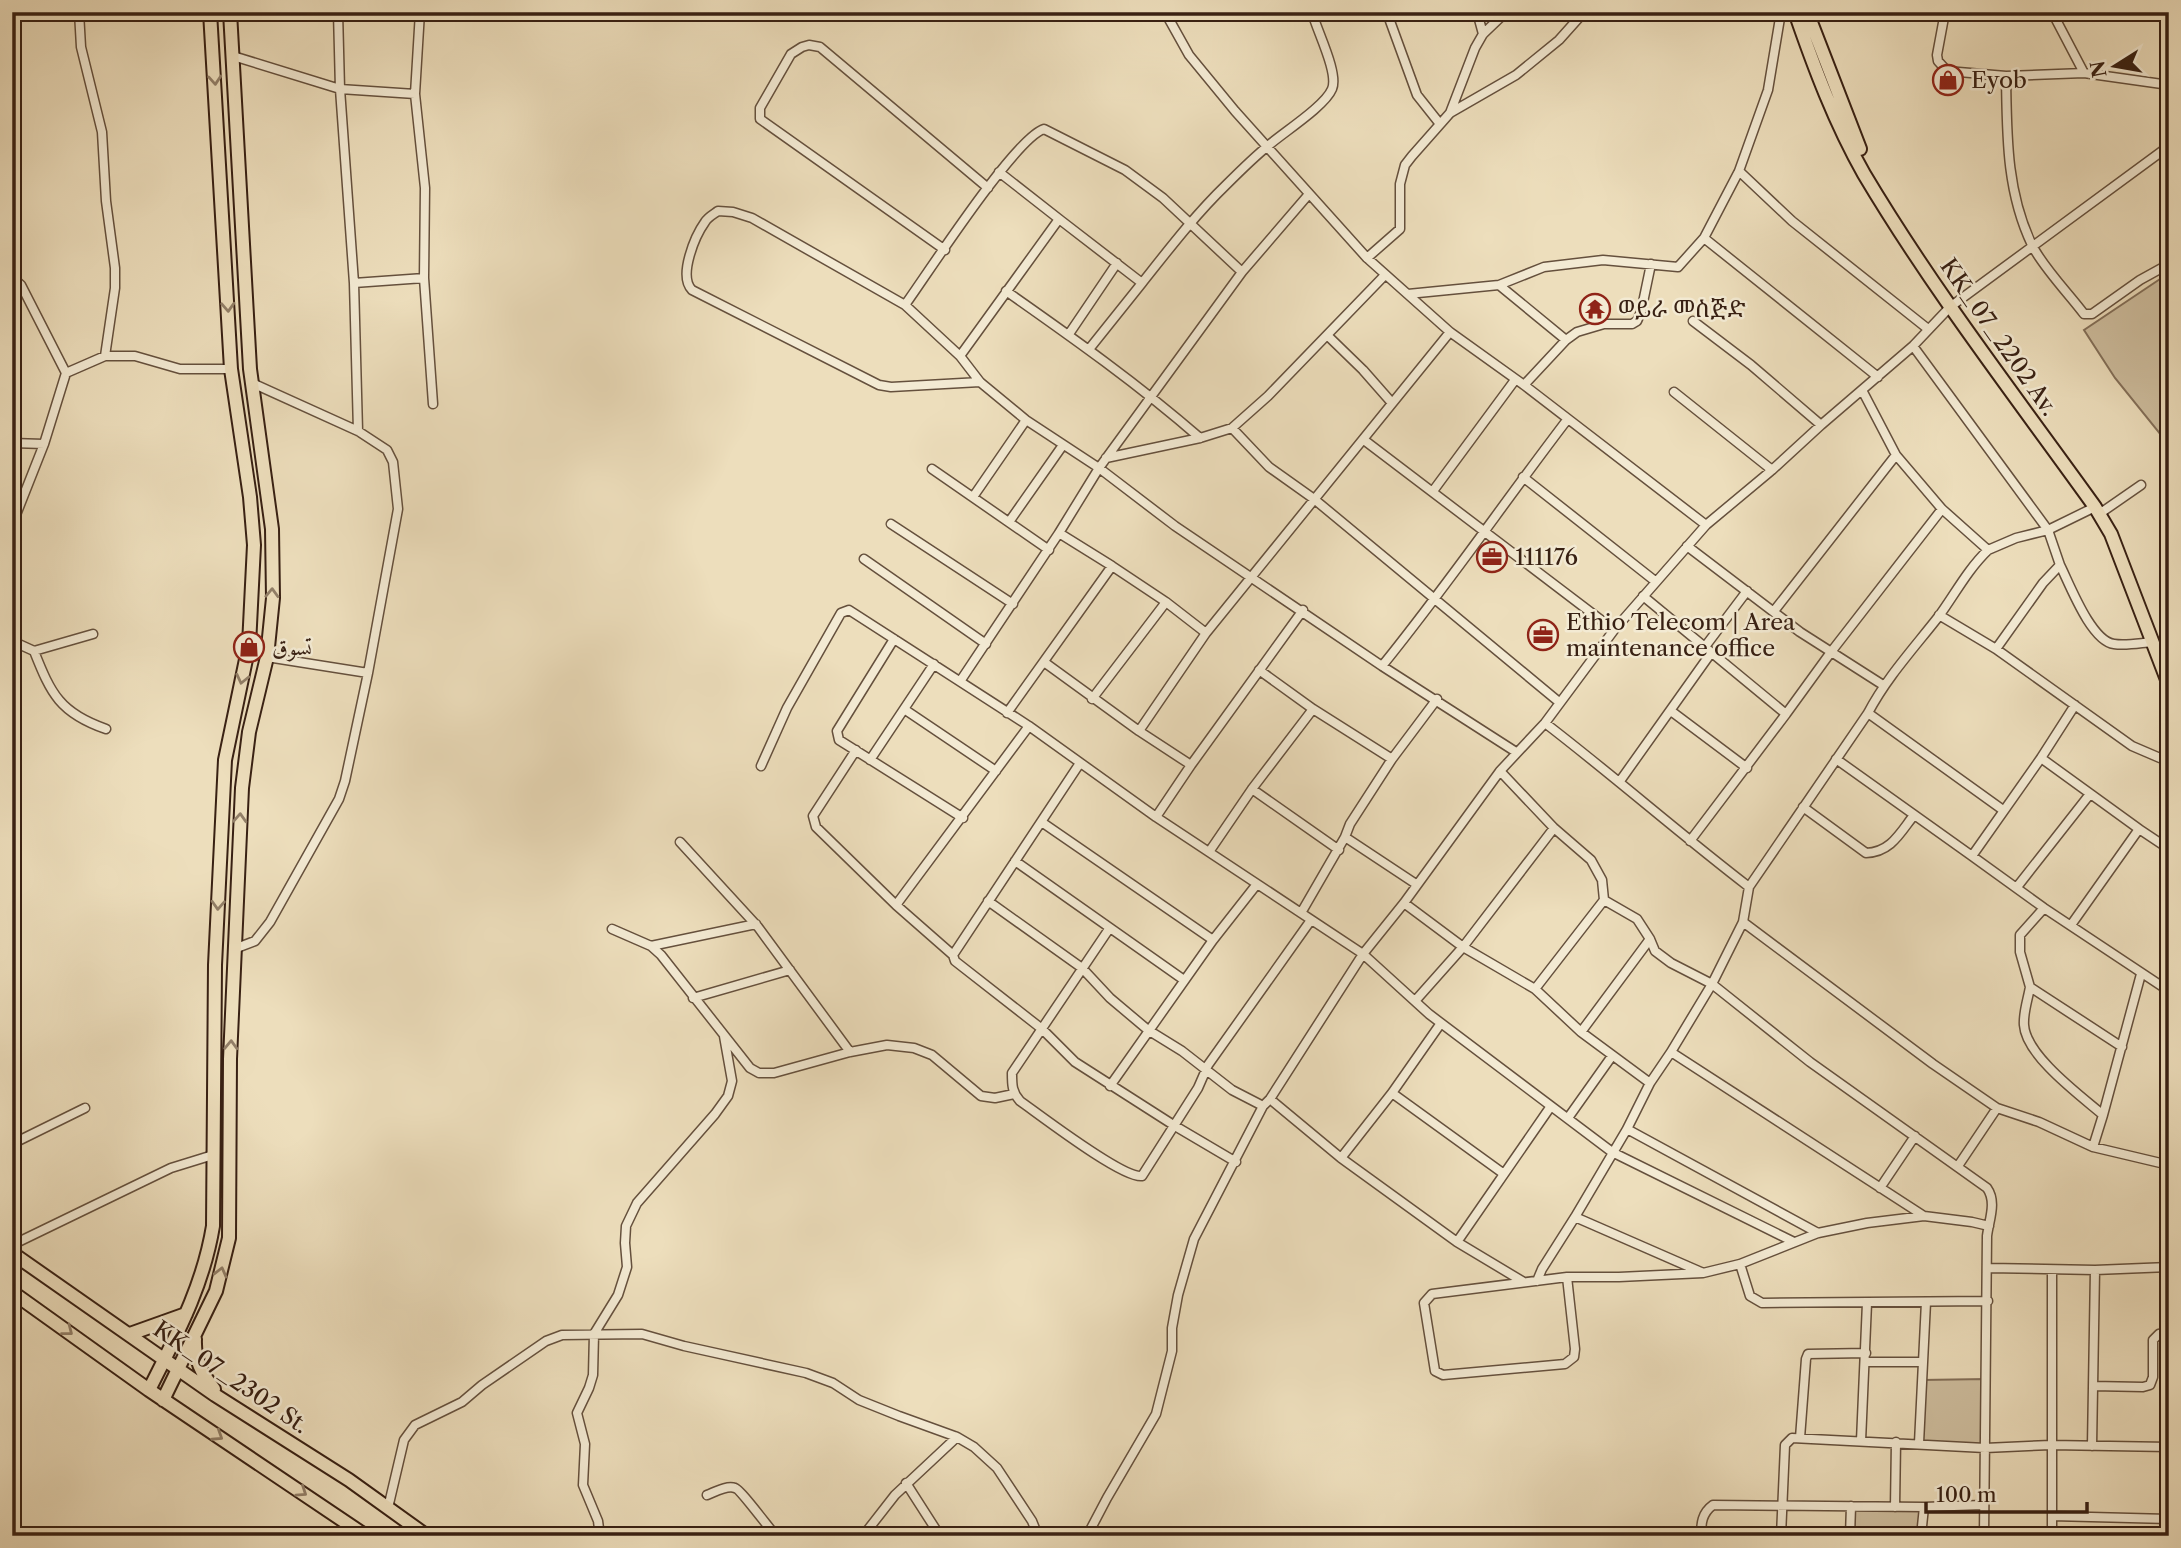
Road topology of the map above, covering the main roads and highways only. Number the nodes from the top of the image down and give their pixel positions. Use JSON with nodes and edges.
{"nodes":[{"id":1,"x":211,"y":12,"type":"edge"},
{"id":2,"x":230,"y":12,"type":"edge"},
{"id":3,"x":1795,"y":12,"type":"edge"},
{"id":4,"x":1807,"y":12,"type":"edge"},
{"id":5,"x":1953,"y":305,"type":"junction"},
{"id":6,"x":2098,"y":509,"type":"junction"},
{"id":7,"x":2169,"y":671,"type":"edge"},
{"id":8,"x":2169,"y":685,"type":"edge"},
{"id":9,"x":212,"y":1130,"type":"junction"},
{"id":10,"x":229,"y":1133,"type":"junction"},
{"id":11,"x":12,"y":1252,"type":"edge"},
{"id":12,"x":12,"y":1292,"type":"edge"},
{"id":13,"x":186,"y":1314,"type":"junction"},
{"id":14,"x":130,"y":1334,"type":"junction"},
{"id":15,"x":195,"y":1334,"type":"junction"},
{"id":16,"x":164,"y":1358,"type":"junction"},
{"id":17,"x":180,"y":1368,"type":"junction"},
{"id":18,"x":149,"y":1390,"type":"junction"},
{"id":19,"x":163,"y":1400,"type":"junction"},
{"id":20,"x":223,"y":1400,"type":"junction"},
{"id":21,"x":366,"y":1536,"type":"edge"},
{"id":22,"x":427,"y":1536,"type":"edge"}],
"edges":[{"from":1,"to":9,"type":"main road","one_way":true},
{"from":10,"to":2,"type":"main road","one_way":true},
{"from":3,"to":5,"type":"main road","name":"KK_07_2202 Av."},
{"from":4,"to":5,"type":"main road"},
{"from":5,"to":6,"type":"main road"},
{"from":6,"to":7,"type":"main road"},
{"from":6,"to":8,"type":"main road"},
{"from":9,"to":10,"type":"main road"},
{"from":9,"to":13,"type":"main road"},
{"from":15,"to":10,"type":"main road","one_way":true},
{"from":11,"to":14,"type":"main road","name":"KK_07_2302 St."},
{"from":12,"to":18,"type":"main road","one_way":true},
{"from":13,"to":14,"type":"main road"},
{"from":13,"to":16,"type":"main road"},
{"from":14,"to":16,"type":"main road","name":"KK_07_2302 St."},
{"from":15,"to":17,"type":"main road"},
{"from":15,"to":20,"type":"main road"},
{"from":16,"to":17,"type":"main road","name":"KK_07_2302 St."},
{"from":16,"to":18,"type":"main road"},
{"from":17,"to":19,"type":"main road"},
{"from":17,"to":20,"type":"main road","name":"KK_07_2302 St."},
{"from":18,"to":19,"type":"main road"},
{"from":19,"to":21,"type":"main road","one_way":true},
{"from":20,"to":22,"type":"main road","name":"KK_07_2302 St."}]}
